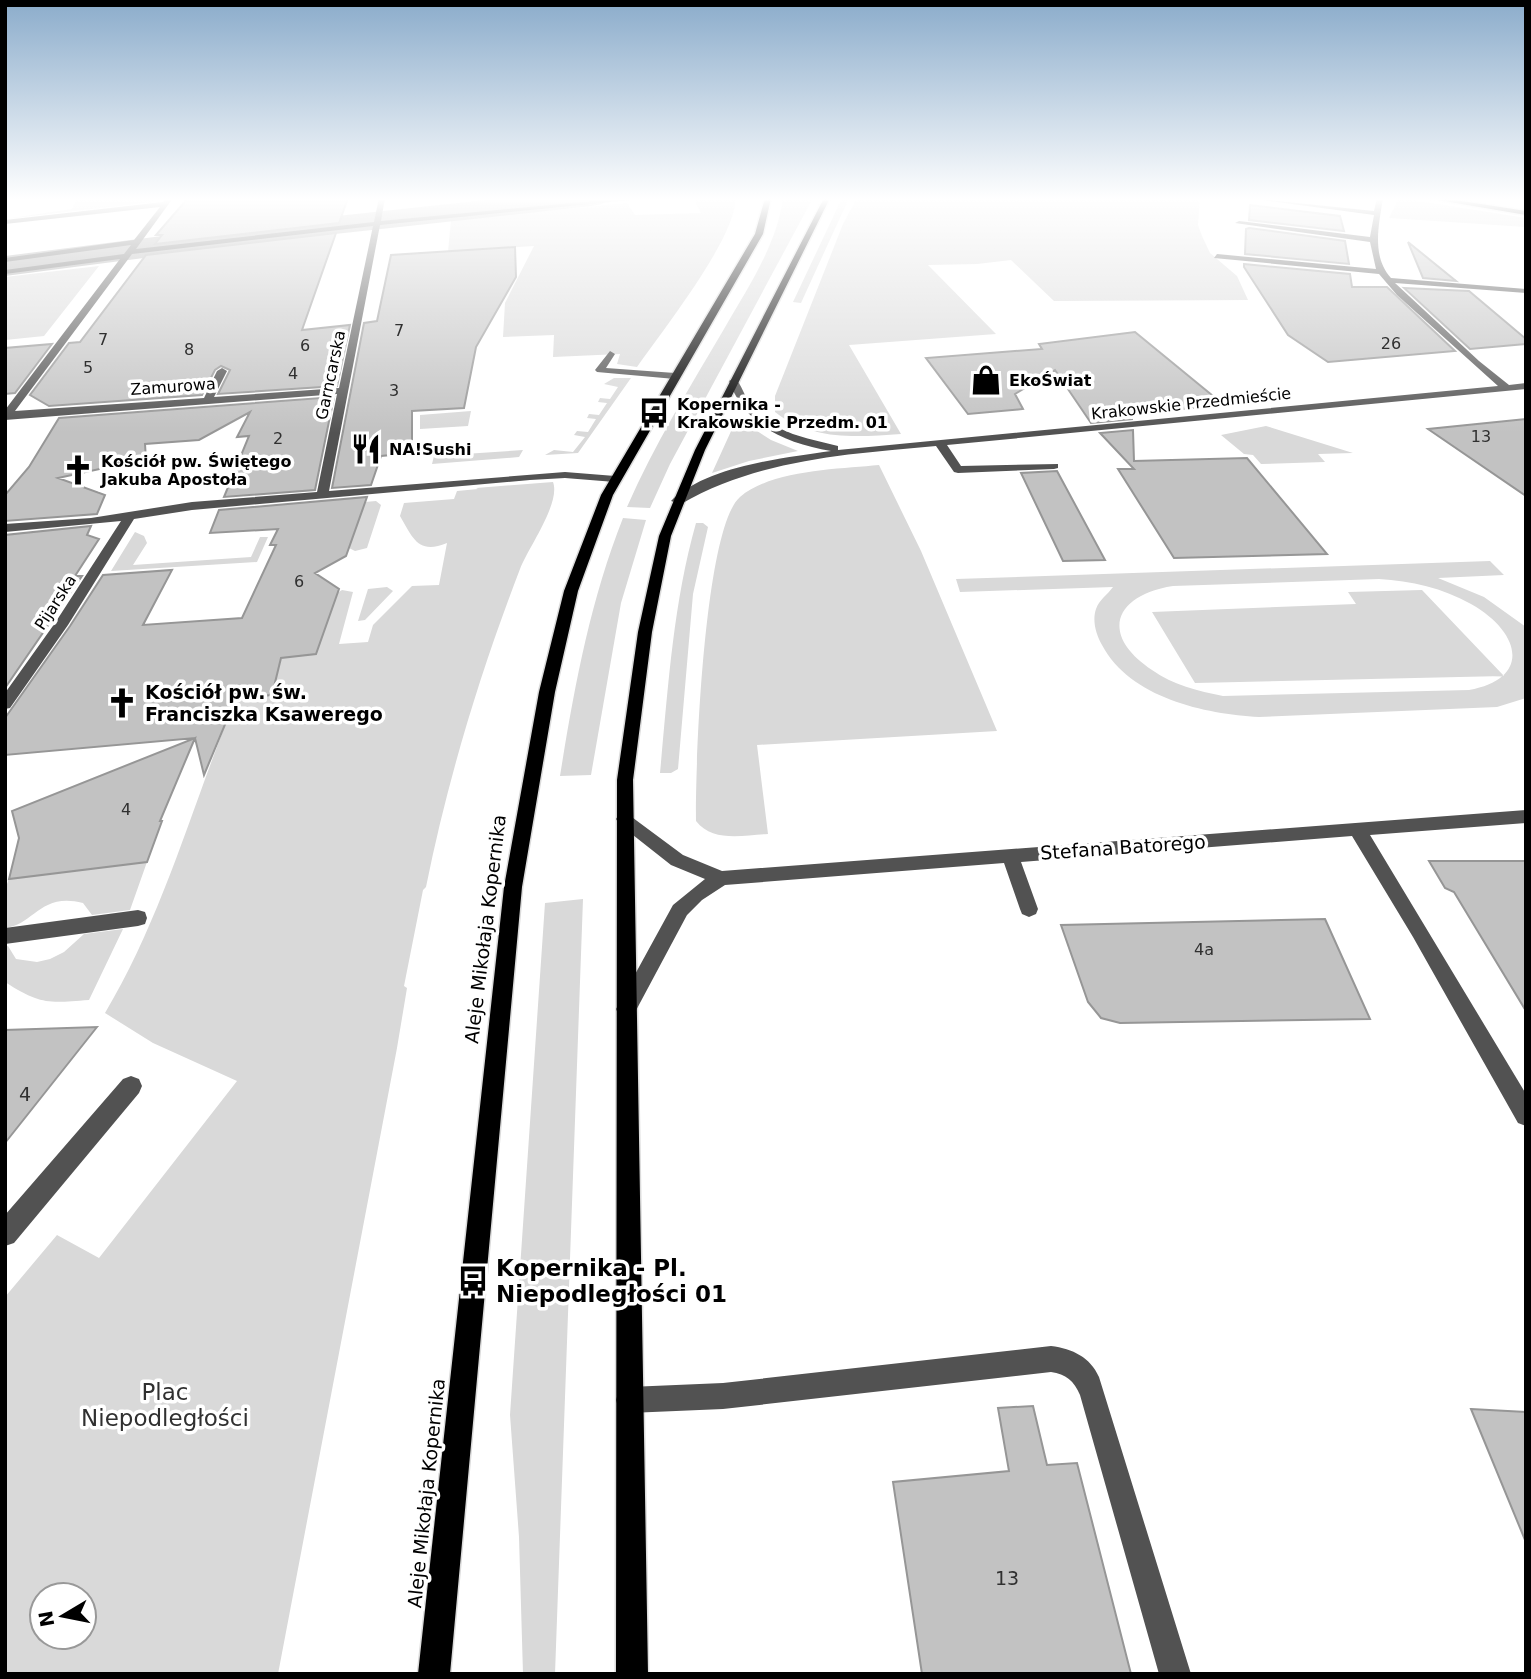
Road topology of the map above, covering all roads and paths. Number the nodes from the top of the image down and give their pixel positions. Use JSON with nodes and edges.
{"nodes":[{"id":1,"x":110,"y":276,"type":"edge"},
{"id":2,"x":365,"y":276,"type":"edge"},
{"id":3,"x":734,"y":276,"type":"edge"},
{"id":4,"x":787,"y":276,"type":"edge"},
{"id":5,"x":1385,"y":276,"type":"edge"},
{"id":6,"x":1389,"y":281,"type":"junction"},
{"id":7,"x":1526,"y":291,"type":"edge"},
{"id":8,"x":610,"y":354,"type":"dead end"},
{"id":9,"x":222,"y":371,"type":"dead end"},
{"id":10,"x":675,"y":376,"type":"junction"},
{"id":11,"x":734,"y":381,"type":"junction"},
{"id":12,"x":1526,"y":386,"type":"edge"},
{"id":13,"x":1507,"y":388,"type":"junction"},
{"id":14,"x":343,"y":391,"type":"junction"},
{"id":15,"x":208,"y":400,"type":"junction"},
{"id":16,"x":6,"y":416,"type":"edge"},
{"id":17,"x":940,"y":443,"type":"junction"},
{"id":18,"x":859,"y":450,"type":"junction"},
{"id":19,"x":1054,"y":466,"type":"dead end"},
{"id":20,"x":615,"y":479,"type":"junction"},
{"id":21,"x":322,"y":495,"type":"junction"},
{"id":22,"x":677,"y":501,"type":"junction"},
{"id":23,"x":130,"y":516,"type":"junction"},
{"id":24,"x":5,"y":528,"type":"edge"},
{"id":25,"x":5,"y":704,"type":"edge"},
{"id":26,"x":1526,"y":816,"type":"edge"},
{"id":27,"x":625,"y":819,"type":"junction"},
{"id":28,"x":1357,"y":830,"type":"junction"},
{"id":29,"x":1010,"y":856,"type":"junction"},
{"id":30,"x":721,"y":878,"type":"junction"},
{"id":31,"x":1029,"y":909,"type":"dead end"},
{"id":32,"x":138,"y":918,"type":"dead end"},
{"id":33,"x":5,"y":936,"type":"edge"},
{"id":34,"x":625,"y":1011,"type":"junction"},
{"id":35,"x":131,"y":1086,"type":"dead end"},
{"id":36,"x":1526,"y":1115,"type":"edge"},
{"id":37,"x":5,"y":1234,"type":"edge"},
{"id":38,"x":629,"y":1401,"type":"junction"},
{"id":39,"x":435,"y":1674,"type":"edge"},
{"id":40,"x":632,"y":1674,"type":"edge"},
{"id":41,"x":1175,"y":1674,"type":"edge"}],
"edges":[{"from":1,"to":16,"type":"street"},
{"from":2,"to":14,"type":"street","name":"Garncarska"},
{"from":3,"to":10,"type":"main road","name":"Aleje Mikołaja Kopernika"},
{"from":4,"to":11,"type":"main road"},
{"from":5,"to":6,"type":"street"},
{"from":6,"to":7,"type":"street"},
{"from":6,"to":13,"type":"street"},
{"from":8,"to":10,"type":"street"},
{"from":9,"to":15,"type":"street"},
{"from":10,"to":20,"type":"main road","name":"Aleje Mikołaja Kopernika"},
{"from":11,"to":18,"type":"street","name":"Krakowskie Przedmieście"},
{"from":11,"to":22,"type":"main road"},
{"from":12,"to":13,"type":"street","name":"Krakowskie Przedmieście"},
{"from":13,"to":17,"type":"street","name":"Krakowskie Przedmieście"},
{"from":14,"to":15,"type":"street","name":"Zamurowa"},
{"from":14,"to":21,"type":"street","name":"Garncarska"},
{"from":15,"to":16,"type":"street","name":"Zamurowa"},
{"from":17,"to":18,"type":"street","name":"Krakowskie Przedmieście"},
{"from":17,"to":19,"type":"street"},
{"from":18,"to":22,"type":"street","name":"Krakowskie Przedmieście"},
{"from":20,"to":21,"type":"street"},
{"from":20,"to":39,"type":"main road","name":"Aleje Mikołaja Kopernika"},
{"from":21,"to":23,"type":"street"},
{"from":22,"to":27,"type":"main road"},
{"from":23,"to":24,"type":"street"},
{"from":23,"to":25,"type":"street","name":"Pijarska"},
{"from":26,"to":28,"type":"street","name":"Stefana Batorego"},
{"from":27,"to":30,"type":"street","name":"Stefana Batorego"},
{"from":27,"to":34,"type":"main road"},
{"from":28,"to":29,"type":"street","name":"Stefana Batorego"},
{"from":28,"to":36,"type":"street"},
{"from":29,"to":30,"type":"street","name":"Stefana Batorego"},
{"from":29,"to":31,"type":"street"},
{"from":30,"to":34,"type":"street"},
{"from":32,"to":33,"type":"street"},
{"from":34,"to":38,"type":"main road"},
{"from":35,"to":37,"type":"street"},
{"from":38,"to":40,"type":"main road"},
{"from":38,"to":41,"type":"street"}]}
